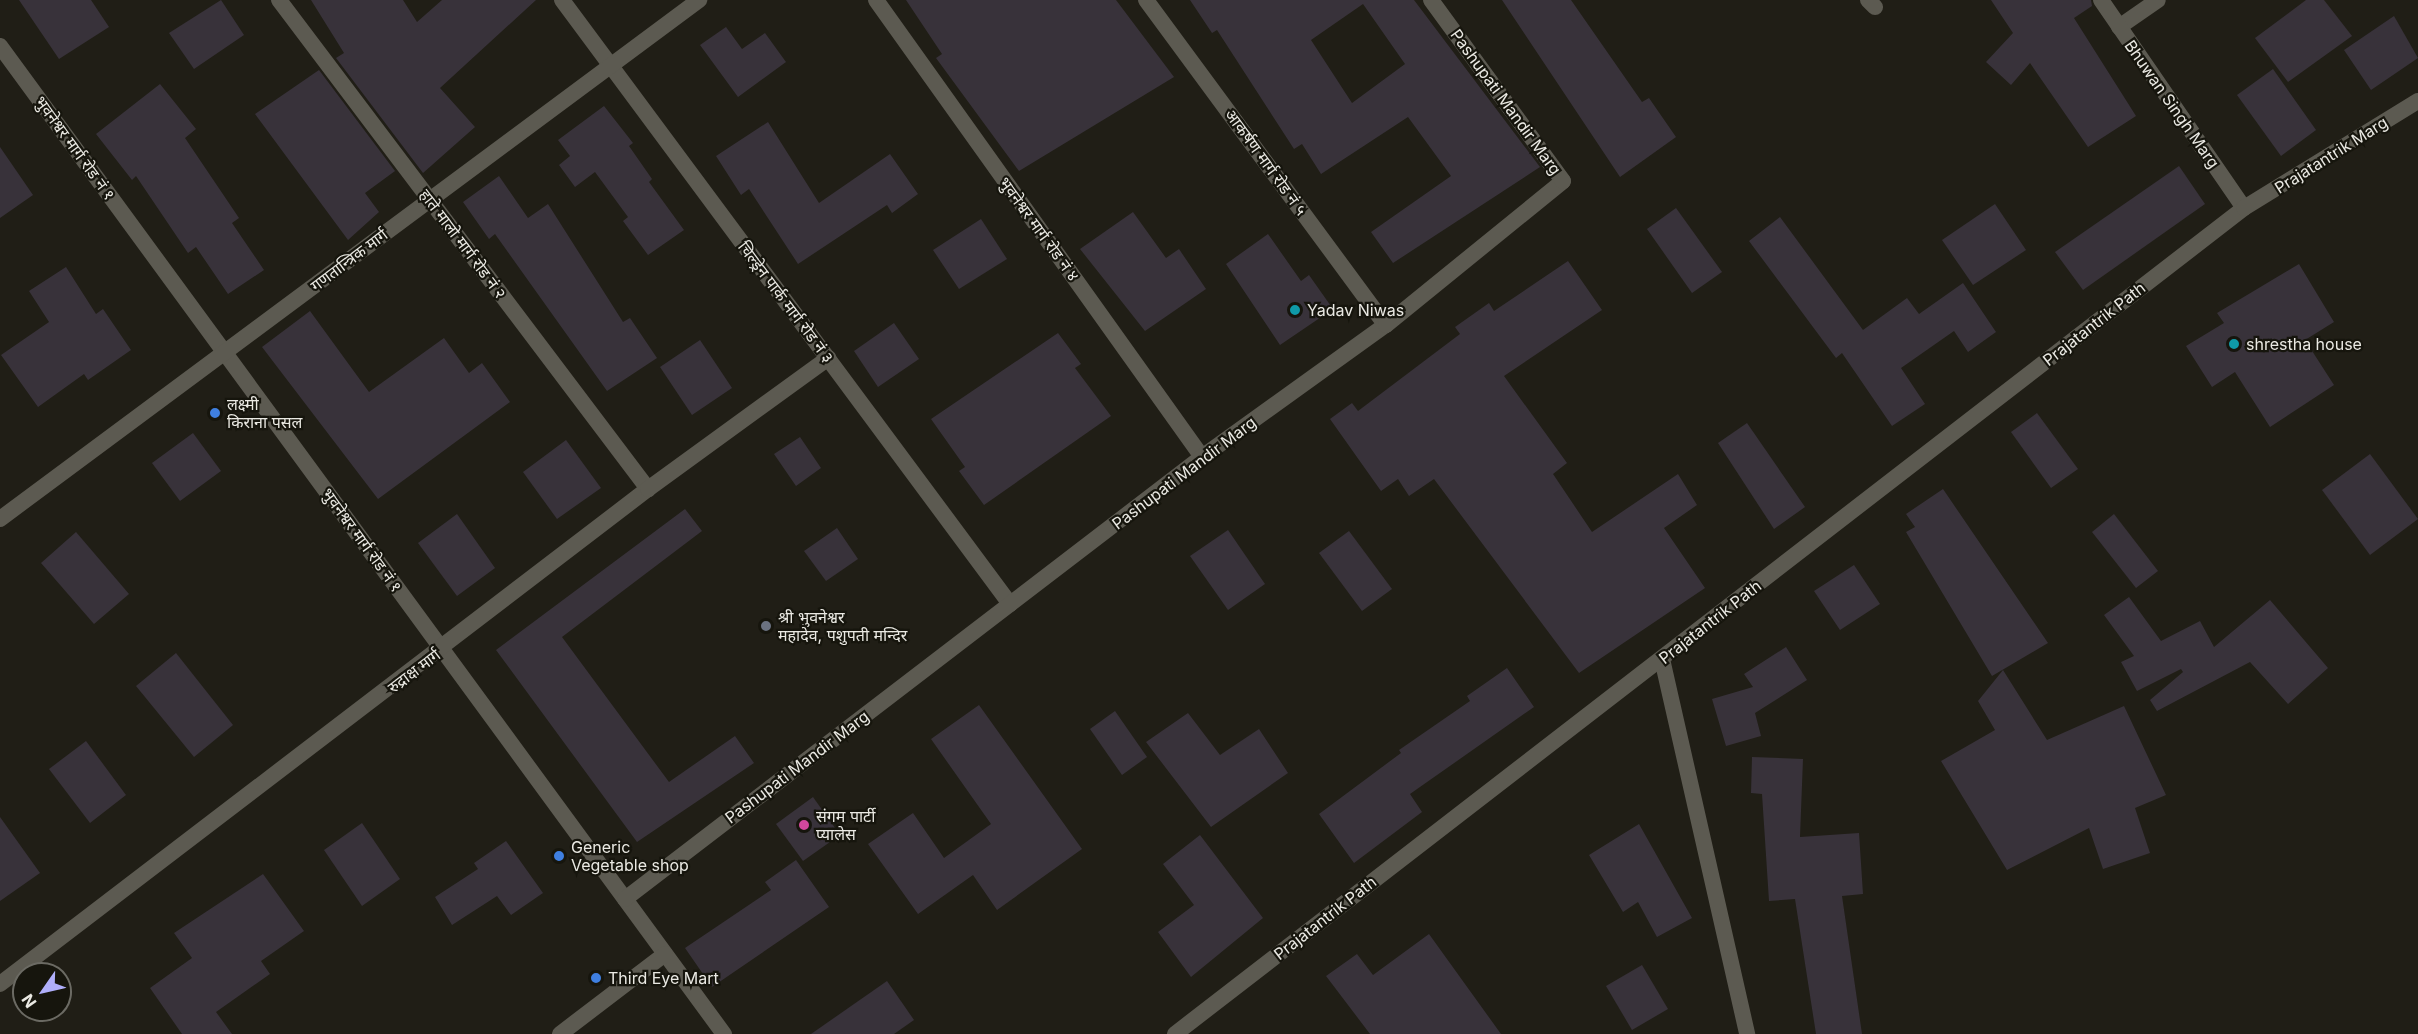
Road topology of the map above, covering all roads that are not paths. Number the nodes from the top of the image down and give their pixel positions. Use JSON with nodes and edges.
{"nodes":[{"id":1,"x":279,"y":0,"type":"edge"},
{"id":2,"x":562,"y":0,"type":"edge"},
{"id":3,"x":699,"y":0,"type":"edge"},
{"id":4,"x":876,"y":0,"type":"edge"},
{"id":5,"x":1146,"y":0,"type":"edge"},
{"id":6,"x":1431,"y":0,"type":"edge"},
{"id":7,"x":2101,"y":0,"type":"edge"},
{"id":8,"x":2158,"y":0,"type":"edge"},
{"id":9,"x":2119,"y":27,"type":"junction"},
{"id":10,"x":0,"y":46,"type":"edge"},
{"id":11,"x":611,"y":66,"type":"junction"},
{"id":12,"x":2418,"y":101,"type":"edge"},
{"id":13,"x":430,"y":200,"type":"junction"},
{"id":14,"x":2244,"y":208,"type":"junction"},
{"id":15,"x":1386,"y":325,"type":"junction"},
{"id":16,"x":225,"y":352,"type":"junction"},
{"id":17,"x":828,"y":358,"type":"junction"},
{"id":18,"x":1202,"y":458,"type":"junction"},
{"id":19,"x":648,"y":489,"type":"junction"},
{"id":20,"x":0,"y":519,"type":"edge"},
{"id":21,"x":1010,"y":604,"type":"junction"},
{"id":22,"x":442,"y":649,"type":"junction"},
{"id":23,"x":1662,"y":659,"type":"junction"},
{"id":24,"x":625,"y":899,"type":"junction"},
{"id":25,"x":665,"y":954,"type":"junction"},
{"id":26,"x":0,"y":984,"type":"edge"},
{"id":27,"x":560,"y":1034,"type":"edge"},
{"id":28,"x":724,"y":1034,"type":"edge"},
{"id":29,"x":1175,"y":1034,"type":"edge"},
{"id":30,"x":1747,"y":1034,"type":"edge"}],
"edges":[{"from":1,"to":13,"type":"street","name":"हाते मालो मार्ग रोड नं २"},
{"from":2,"to":11,"type":"street","name":"चिल्ड्रेन पार्क मार्ग रोड नं ३"},
{"from":3,"to":11,"type":"street","name":"गणतान्त्रिक मार्ग"},
{"from":4,"to":18,"type":"street","name":"भुवनेश्वर मार्ग रोड नं ४"},
{"from":5,"to":15,"type":"street","name":"आकर्षण मार्ग रोड नं ५"},
{"from":6,"to":15,"type":"street","name":"Pashupati Mandir Marg"},
{"from":7,"to":9,"type":"street","name":"Bhuwan Singh Marg"},
{"from":8,"to":9,"type":"street"},
{"from":9,"to":14,"type":"street","name":"Bhuwan Singh Marg"},
{"from":10,"to":16,"type":"street","name":"भुवनेश्वर मार्ग रोड नं १"},
{"from":11,"to":13,"type":"street","name":"गणतान्त्रिक मार्ग"},
{"from":11,"to":17,"type":"street","name":"चिल्ड्रेन पार्क मार्ग रोड नं ३"},
{"from":12,"to":14,"type":"street","name":"Prajatantrik Marg"},
{"from":13,"to":16,"type":"street","name":"गणतान्त्रिक मार्ग"},
{"from":13,"to":19,"type":"street","name":"हाते मालो मार्ग रोड नं २"},
{"from":14,"to":23,"type":"street","name":"Prajatantrik Path"},
{"from":15,"to":18,"type":"street","name":"Pashupati Mandir Marg"},
{"from":16,"to":20,"type":"street","name":"गणतान्त्रिक मार्ग"},
{"from":16,"to":22,"type":"street","name":"भुवनेश्वर मार्ग रोड नं १"},
{"from":17,"to":19,"type":"street","name":"रुद्राक्ष मार्ग"},
{"from":17,"to":21,"type":"street","name":"चिल्ड्रेन पार्क मार्ग रोड नं ३"},
{"from":18,"to":21,"type":"street","name":"Pashupati Mandir Marg"},
{"from":19,"to":22,"type":"street","name":"रुद्राक्ष मार्ग"},
{"from":21,"to":24,"type":"street","name":"Pashupati Mandir Marg"},
{"from":22,"to":24,"type":"street","name":"भुवनेश्वर मार्ग रोड नं १"},
{"from":22,"to":26,"type":"street","name":"रुद्राक्ष मार्ग"},
{"from":23,"to":29,"type":"street","name":"Prajatantrik Path"},
{"from":23,"to":30,"type":"street"},
{"from":24,"to":25,"type":"street","name":"भुवनेश्वर मार्ग रोड नं १"},
{"from":25,"to":27,"type":"street"},
{"from":25,"to":28,"type":"street","name":"भुवनेश्वर मार्ग रोड नं १"}]}
